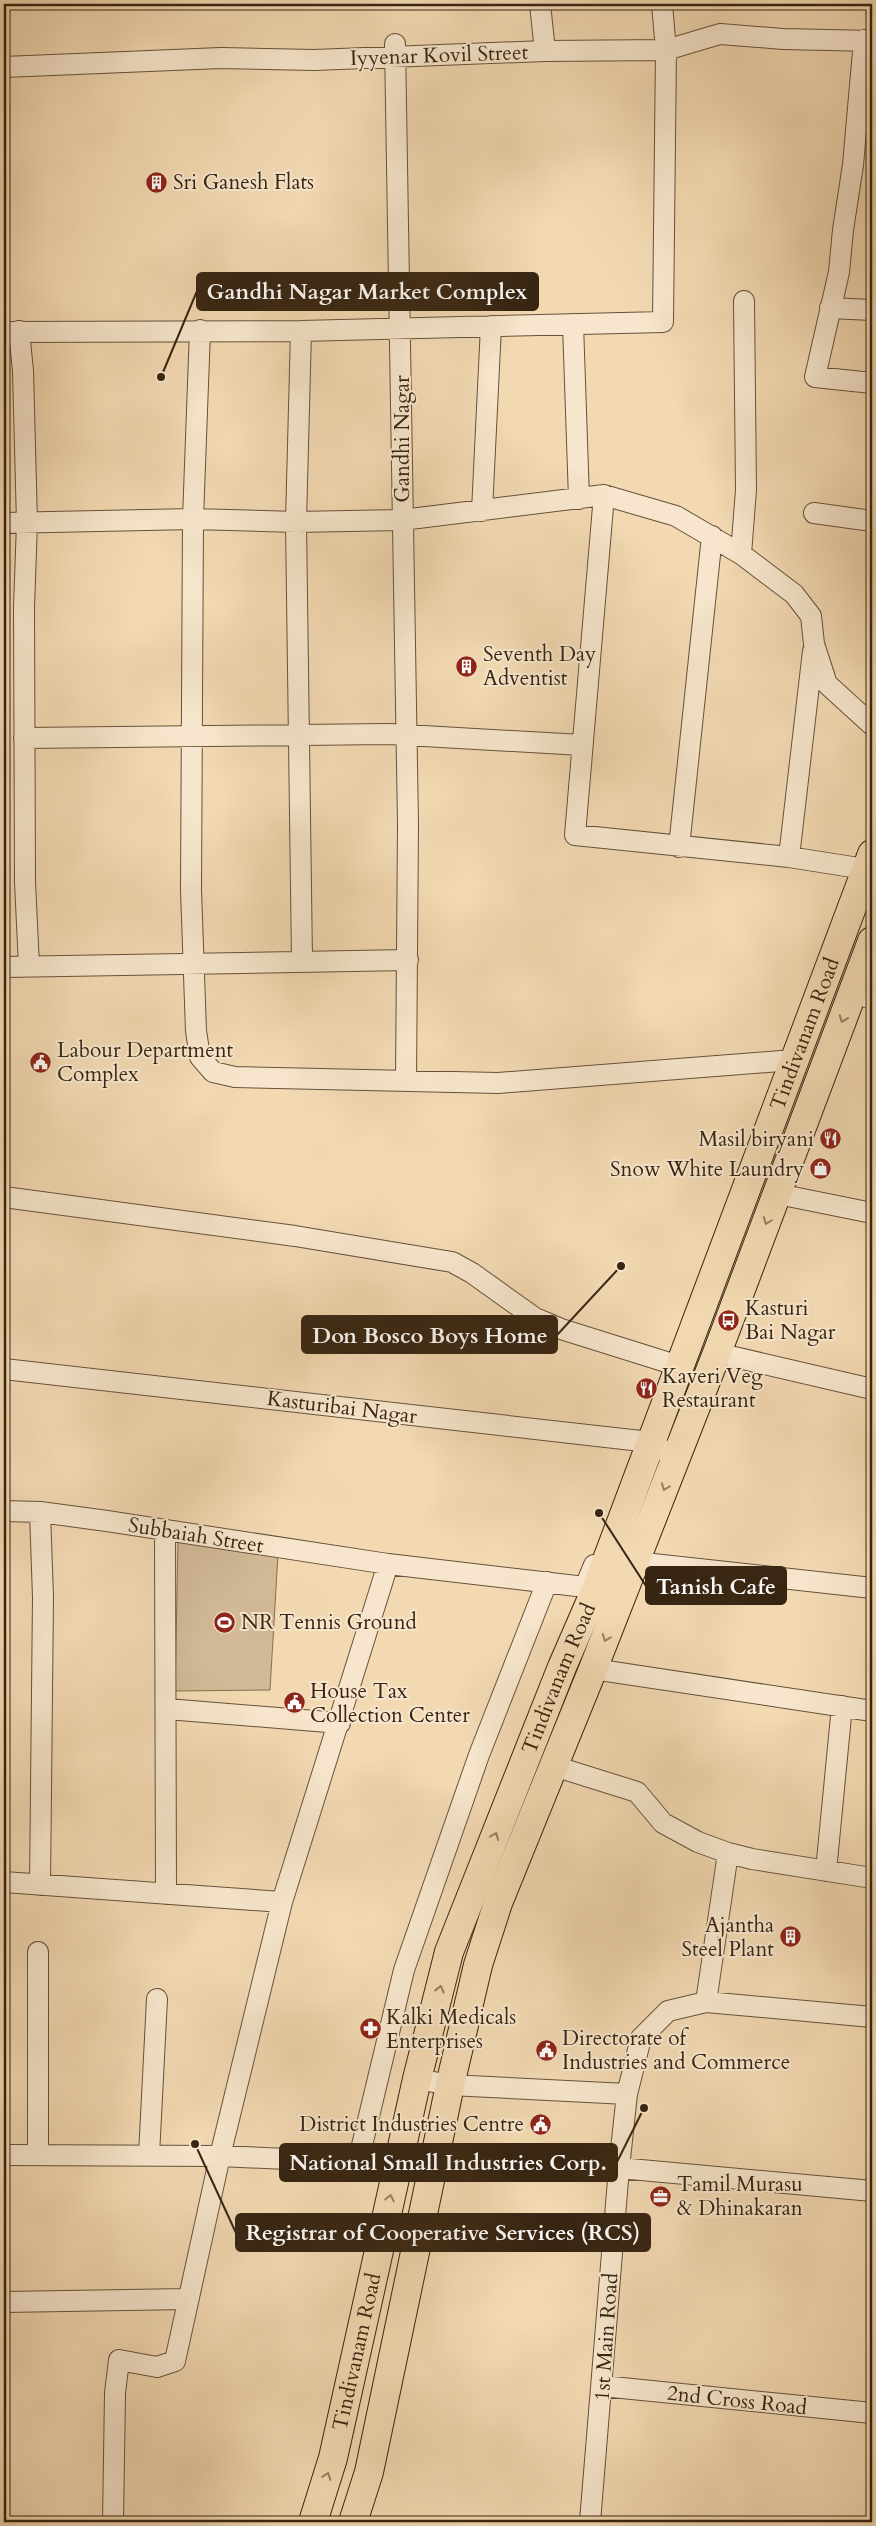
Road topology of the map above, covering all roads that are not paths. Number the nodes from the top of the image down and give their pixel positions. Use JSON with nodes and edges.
{"nodes":[{"id":1,"x":540,"y":4,"type":"edge"},
{"id":2,"x":662,"y":4,"type":"edge"},
{"id":3,"x":868,"y":41,"type":"edge"},
{"id":4,"x":395,"y":50,"type":"junction"},
{"id":5,"x":666,"y":50,"type":"junction"},
{"id":6,"x":545,"y":51,"type":"junction"},
{"id":7,"x":4,"y":67,"type":"edge"},
{"id":8,"x":744,"y":301,"type":"dead end"},
{"id":9,"x":830,"y":308,"type":"junction"},
{"id":10,"x":872,"y":310,"type":"edge"},
{"id":11,"x":573,"y":324,"type":"junction"},
{"id":12,"x":491,"y":326,"type":"junction"},
{"id":13,"x":402,"y":328,"type":"junction"},
{"id":14,"x":200,"y":330,"type":"junction"},
{"id":15,"x":301,"y":331,"type":"junction"},
{"id":16,"x":11,"y":332,"type":"edge"},
{"id":17,"x":872,"y":383,"type":"edge"},
{"id":18,"x":604,"y":495,"type":"junction"},
{"id":19,"x":579,"y":499,"type":"junction"},
{"id":20,"x":482,"y":511,"type":"junction"},
{"id":21,"x":814,"y":513,"type":"dead end"},
{"id":22,"x":193,"y":519,"type":"junction"},
{"id":23,"x":402,"y":520,"type":"junction"},
{"id":24,"x":872,"y":521,"type":"edge"},
{"id":25,"x":4,"y":522,"type":"edge"},
{"id":26,"x":296,"y":522,"type":"junction"},
{"id":27,"x":27,"y":523,"type":"junction"},
{"id":28,"x":712,"y":536,"type":"junction"},
{"id":29,"x":741,"y":554,"type":"junction"},
{"id":30,"x":814,"y":644,"type":"junction"},
{"id":31,"x":872,"y":725,"type":"edge"},
{"id":32,"x":298,"y":734,"type":"junction"},
{"id":33,"x":406,"y":734,"type":"junction"},
{"id":34,"x":193,"y":735,"type":"junction"},
{"id":35,"x":24,"y":738,"type":"junction"},
{"id":36,"x":582,"y":745,"type":"junction"},
{"id":37,"x":679,"y":847,"type":"junction"},
{"id":38,"x":789,"y":857,"type":"junction"},
{"id":39,"x":869,"y":861,"type":"edge"},
{"id":40,"x":872,"y":941,"type":"edge"},
{"id":41,"x":408,"y":960,"type":"junction"},
{"id":42,"x":302,"y":961,"type":"junction"},
{"id":43,"x":193,"y":962,"type":"junction"},
{"id":44,"x":4,"y":966,"type":"edge"},
{"id":45,"x":29,"y":966,"type":"junction"},
{"id":46,"x":862,"y":996,"type":"edge"},
{"id":47,"x":793,"y":1060,"type":"junction"},
{"id":48,"x":406,"y":1081,"type":"junction"},
{"id":49,"x":778,"y":1194,"type":"junction"},
{"id":50,"x":4,"y":1198,"type":"edge"},
{"id":51,"x":872,"y":1213,"type":"edge"},
{"id":52,"x":717,"y":1353,"type":"junction"},
{"id":53,"x":679,"y":1366,"type":"junction"},
{"id":54,"x":4,"y":1369,"type":"edge"},
{"id":55,"x":872,"y":1389,"type":"edge"},
{"id":56,"x":646,"y":1442,"type":"junction"},
{"id":57,"x":676,"y":1458,"type":"junction"},
{"id":58,"x":4,"y":1511,"type":"edge"},
{"id":59,"x":40,"y":1512,"type":"junction"},
{"id":60,"x":165,"y":1530,"type":"junction"},
{"id":61,"x":636,"y":1562,"type":"junction"},
{"id":62,"x":388,"y":1564,"type":"junction"},
{"id":63,"x":547,"y":1582,"type":"junction"},
{"id":64,"x":872,"y":1588,"type":"edge"},
{"id":65,"x":593,"y":1670,"type":"junction"},
{"id":66,"x":842,"y":1706,"type":"junction"},
{"id":67,"x":167,"y":1709,"type":"junction"},
{"id":68,"x":872,"y":1711,"type":"edge"},
{"id":69,"x":340,"y":1723,"type":"junction"},
{"id":70,"x":554,"y":1766,"type":"junction"},
{"id":71,"x":728,"y":1853,"type":"junction"},
{"id":72,"x":826,"y":1871,"type":"junction"},
{"id":73,"x":872,"y":1878,"type":"edge"},
{"id":74,"x":4,"y":1882,"type":"edge"},
{"id":75,"x":40,"y":1885,"type":"junction"},
{"id":76,"x":166,"y":1894,"type":"junction"},
{"id":77,"x":282,"y":1902,"type":"junction"},
{"id":78,"x":38,"y":1952,"type":"dead end"},
{"id":79,"x":157,"y":1999,"type":"dead end"},
{"id":80,"x":706,"y":2002,"type":"junction"},
{"id":81,"x":872,"y":2017,"type":"edge"},
{"id":82,"x":416,"y":2079,"type":"junction"},
{"id":83,"x":450,"y":2085,"type":"junction"},
{"id":84,"x":627,"y":2094,"type":"junction"},
{"id":85,"x":38,"y":2154,"type":"junction"},
{"id":86,"x":4,"y":2155,"type":"edge"},
{"id":87,"x":149,"y":2155,"type":"junction"},
{"id":88,"x":220,"y":2156,"type":"junction"},
{"id":89,"x":358,"y":2162,"type":"junction"},
{"id":90,"x":398,"y":2164,"type":"junction"},
{"id":91,"x":619,"y":2168,"type":"junction"},
{"id":92,"x":872,"y":2191,"type":"edge"},
{"id":93,"x":188,"y":2299,"type":"junction"},
{"id":94,"x":4,"y":2302,"type":"edge"},
{"id":95,"x":602,"y":2386,"type":"junction"},
{"id":96,"x":872,"y":2414,"type":"edge"},
{"id":97,"x":113,"y":2522,"type":"edge"},
{"id":98,"x":313,"y":2522,"type":"edge"},
{"id":99,"x":353,"y":2522,"type":"edge"},
{"id":100,"x":590,"y":2522,"type":"edge"}],
"edges":[{"from":1,"to":6,"type":"street"},
{"from":2,"to":5,"type":"street"},
{"from":3,"to":5,"type":"street","name":"Iyyenar Kovil Street"},
{"from":3,"to":9,"type":"street"},
{"from":4,"to":6,"type":"street","name":"Iyyenar Kovil Street"},
{"from":4,"to":7,"type":"street","name":"Iyyenar Kovil Street"},
{"from":4,"to":13,"type":"street","name":"Gandhi Nagar"},
{"from":5,"to":6,"type":"street","name":"Iyyenar Kovil Street"},
{"from":5,"to":11,"type":"street"},
{"from":8,"to":29,"type":"street"},
{"from":9,"to":10,"type":"street"},
{"from":9,"to":17,"type":"street"},
{"from":11,"to":12,"type":"street"},
{"from":11,"to":19,"type":"street"},
{"from":12,"to":13,"type":"street"},
{"from":12,"to":20,"type":"street"},
{"from":13,"to":15,"type":"street"},
{"from":13,"to":23,"type":"street","name":"Gandhi Nagar"},
{"from":14,"to":15,"type":"street"},
{"from":14,"to":16,"type":"street"},
{"from":14,"to":22,"type":"street"},
{"from":15,"to":26,"type":"street"},
{"from":16,"to":27,"type":"street"},
{"from":18,"to":19,"type":"street"},
{"from":18,"to":28,"type":"street"},
{"from":18,"to":36,"type":"street"},
{"from":19,"to":20,"type":"street"},
{"from":20,"to":23,"type":"street"},
{"from":21,"to":24,"type":"street"},
{"from":22,"to":26,"type":"street"},
{"from":22,"to":27,"type":"street"},
{"from":22,"to":34,"type":"street"},
{"from":23,"to":26,"type":"street"},
{"from":23,"to":33,"type":"street","name":"Gandhi Nagar"},
{"from":25,"to":27,"type":"street"},
{"from":26,"to":32,"type":"street"},
{"from":27,"to":35,"type":"street"},
{"from":28,"to":29,"type":"street"},
{"from":28,"to":37,"type":"street"},
{"from":29,"to":30,"type":"street"},
{"from":30,"to":31,"type":"street"},
{"from":30,"to":38,"type":"street"},
{"from":32,"to":33,"type":"street"},
{"from":32,"to":34,"type":"street"},
{"from":32,"to":42,"type":"street"},
{"from":33,"to":36,"type":"street"},
{"from":33,"to":41,"type":"street","name":"Gandhi Nagar"},
{"from":34,"to":35,"type":"street"},
{"from":34,"to":43,"type":"street"},
{"from":35,"to":45,"type":"street"},
{"from":36,"to":37,"type":"street"},
{"from":37,"to":38,"type":"street"},
{"from":38,"to":39,"type":"street"},
{"from":39,"to":47,"type":"highway","name":"Tindivanam Road"},
{"from":40,"to":46,"type":"highway"},
{"from":41,"to":42,"type":"street"},
{"from":41,"to":48,"type":"street","name":"Gandhi Nagar"},
{"from":42,"to":43,"type":"street"},
{"from":43,"to":45,"type":"street"},
{"from":43,"to":48,"type":"street"},
{"from":44,"to":45,"type":"street"},
{"from":46,"to":49,"type":"highway","one_way":true},
{"from":47,"to":48,"type":"street"},
{"from":47,"to":53,"type":"highway","name":"Tindivanam Road"},
{"from":49,"to":51,"type":"street"},
{"from":49,"to":52,"type":"highway","one_way":true},
{"from":50,"to":53,"type":"street"},
{"from":52,"to":55,"type":"street"},
{"from":52,"to":57,"type":"highway"},
{"from":53,"to":56,"type":"highway","name":"Tindivanam Road"},
{"from":54,"to":56,"type":"street","name":"Kasturibai Nagar"},
{"from":56,"to":57,"type":"street","name":"Kasturibai Nagar"},
{"from":56,"to":63,"type":"street","name":"Subbaiah Street"},
{"from":82,"to":56,"type":"highway","name":"Tindivanam Road","one_way":true},
{"from":57,"to":61,"type":"highway","one_way":true},
{"from":58,"to":59,"type":"street","name":"Subbaiah Street"},
{"from":59,"to":60,"type":"street","name":"Subbaiah Street"},
{"from":59,"to":75,"type":"street"},
{"from":60,"to":62,"type":"street","name":"Subbaiah Street"},
{"from":60,"to":67,"type":"street"},
{"from":61,"to":64,"type":"street"},
{"from":61,"to":65,"type":"highway","one_way":true},
{"from":62,"to":63,"type":"street","name":"Subbaiah Street"},
{"from":62,"to":69,"type":"street"},
{"from":63,"to":89,"type":"street"},
{"from":65,"to":66,"type":"street"},
{"from":65,"to":70,"type":"highway"},
{"from":66,"to":68,"type":"street"},
{"from":66,"to":72,"type":"street"},
{"from":67,"to":69,"type":"street"},
{"from":67,"to":76,"type":"street"},
{"from":69,"to":77,"type":"street"},
{"from":70,"to":71,"type":"street"},
{"from":70,"to":83,"type":"highway"},
{"from":71,"to":72,"type":"street"},
{"from":71,"to":80,"type":"street"},
{"from":72,"to":73,"type":"street"},
{"from":74,"to":75,"type":"street"},
{"from":75,"to":76,"type":"street"},
{"from":76,"to":77,"type":"street"},
{"from":77,"to":88,"type":"street"},
{"from":78,"to":85,"type":"street"},
{"from":79,"to":87,"type":"street"},
{"from":80,"to":81,"type":"street","name":"1st Main Road"},
{"from":80,"to":84,"type":"street","name":"1st Main Road"},
{"from":82,"to":83,"type":"street"},
{"from":82,"to":90,"type":"highway","name":"Tindivanam Road"},
{"from":83,"to":84,"type":"street"},
{"from":83,"to":99,"type":"highway"},
{"from":84,"to":91,"type":"street","name":"1st Main Road"},
{"from":85,"to":86,"type":"street"},
{"from":85,"to":87,"type":"street"},
{"from":87,"to":88,"type":"street"},
{"from":88,"to":89,"type":"street"},
{"from":88,"to":93,"type":"street"},
{"from":89,"to":90,"type":"street"},
{"from":98,"to":90,"type":"highway","name":"Tindivanam Road","one_way":true},
{"from":91,"to":92,"type":"street"},
{"from":91,"to":95,"type":"street","name":"1st Main Road"},
{"from":93,"to":94,"type":"street"},
{"from":93,"to":97,"type":"street"},
{"from":95,"to":96,"type":"street","name":"2nd Cross Road"},
{"from":95,"to":100,"type":"street","name":"1st Main Road"}]}
